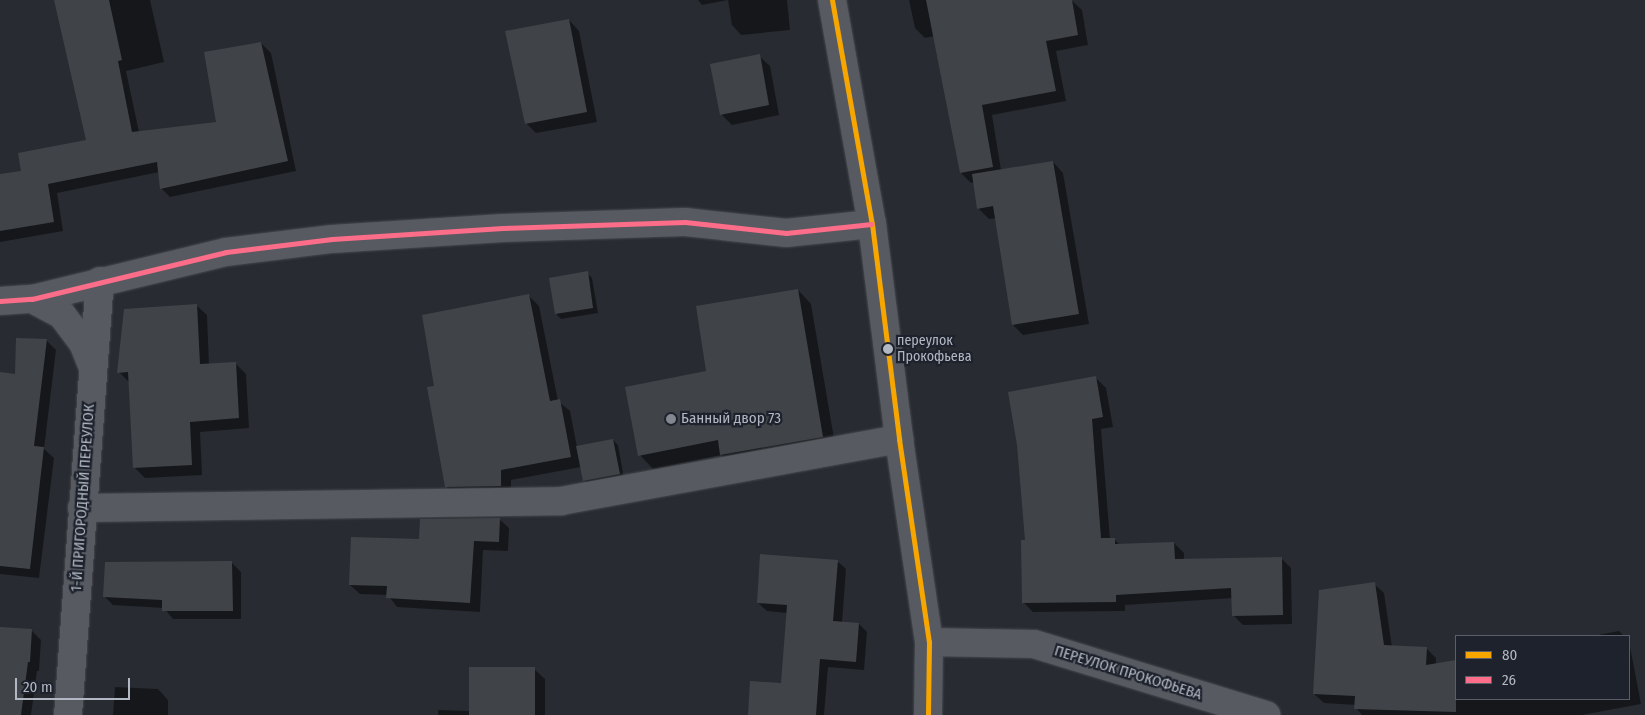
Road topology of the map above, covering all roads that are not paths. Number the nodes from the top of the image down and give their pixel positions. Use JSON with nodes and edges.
{"nodes":[{"id":1,"x":832,"y":0,"type":"edge"},
{"id":2,"x":872,"y":224,"type":"junction"},
{"id":3,"x":100,"y":281,"type":"junction"},
{"id":4,"x":32,"y":299,"type":"junction"},
{"id":5,"x":0,"y":301,"type":"edge"},
{"id":6,"x":93,"y":368,"type":"junction"},
{"id":7,"x":899,"y":439,"type":"junction"},
{"id":8,"x":82,"y":508,"type":"junction"},
{"id":9,"x":930,"y":642,"type":"junction"},
{"id":10,"x":68,"y":715,"type":"edge"},
{"id":11,"x":928,"y":715,"type":"edge"},
{"id":12,"x":1266,"y":715,"type":"edge"}],
"edges":[{"from":1,"to":2,"type":"street"},
{"from":2,"to":3,"type":"street"},
{"from":2,"to":7,"type":"street"},
{"from":3,"to":4,"type":"street"},
{"from":3,"to":6,"type":"street","name":"1-Й ПРИГОРОДНЫЙ ПЕРЕУЛОК"},
{"from":4,"to":5,"type":"street"},
{"from":4,"to":6,"type":"street"},
{"from":6,"to":8,"type":"street","name":"1-Й ПРИГОРОДНЫЙ ПЕРЕУЛОК"},
{"from":7,"to":8,"type":"street"},
{"from":7,"to":9,"type":"street"},
{"from":8,"to":10,"type":"street","name":"1-Й ПРИГОРОДНЫЙ ПЕРЕУЛОК"},
{"from":9,"to":11,"type":"street"},
{"from":9,"to":12,"type":"street","name":"ПЕРЕУЛОК ПРОКОФЬЕВА"}]}
